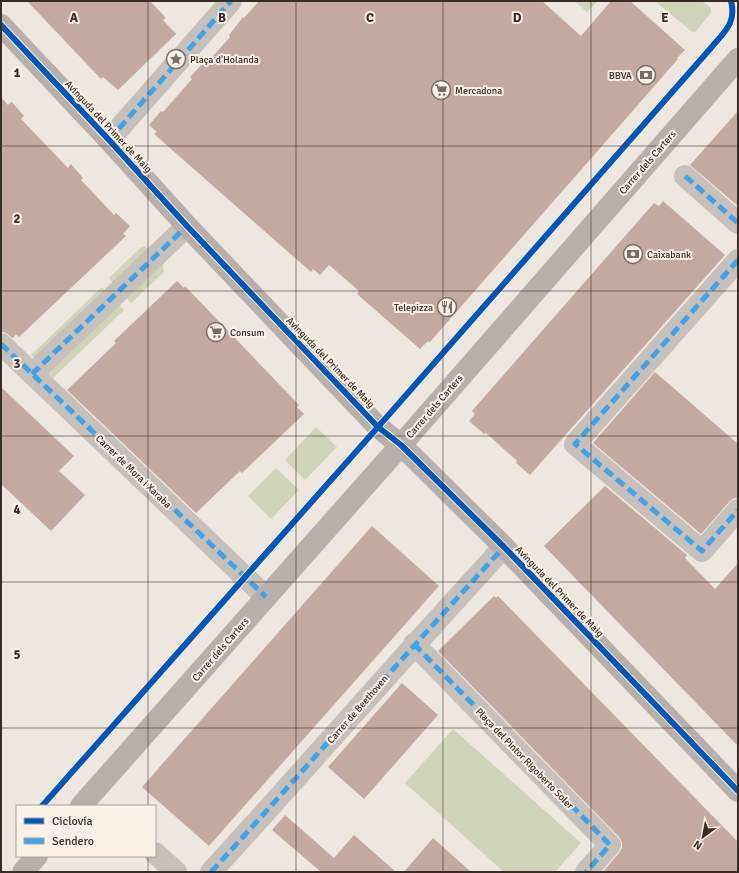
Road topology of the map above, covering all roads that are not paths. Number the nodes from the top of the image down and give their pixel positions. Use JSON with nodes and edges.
{"nodes":[{"id":1,"x":231,"y":1,"type":"edge"},
{"id":2,"x":1,"y":25,"type":"edge"},
{"id":3,"x":738,"y":59,"type":"edge"},
{"id":4,"x":110,"y":140,"type":"junction"},
{"id":5,"x":685,"y":176,"type":"dead end"},
{"id":6,"x":738,"y":223,"type":"edge"},
{"id":7,"x":187,"y":226,"type":"junction"},
{"id":8,"x":738,"y":260,"type":"edge"},
{"id":9,"x":1,"y":344,"type":"edge"},
{"id":10,"x":32,"y":374,"type":"junction"},
{"id":11,"x":401,"y":445,"type":"junction"},
{"id":12,"x":738,"y":510,"type":"edge"},
{"id":13,"x":504,"y":547,"type":"junction"},
{"id":14,"x":266,"y":597,"type":"junction"},
{"id":15,"x":414,"y":644,"type":"junction"},
{"id":16,"x":738,"y":791,"type":"edge"},
{"id":17,"x":91,"y":803,"type":"edge"},
{"id":18,"x":156,"y":854,"type":"edge"},
{"id":19,"x":36,"y":857,"type":"edge"},
{"id":20,"x":23,"y":872,"type":"edge"},
{"id":21,"x":176,"y":872,"type":"edge"},
{"id":22,"x":211,"y":872,"type":"edge"},
{"id":23,"x":586,"y":872,"type":"edge"}],
"edges":[{"from":1,"to":4,"type":"street"},
{"from":2,"to":4,"type":"street","name":"Avinguda del Primer de Maig"},
{"from":3,"to":11,"type":"street","name":"Carrer dels Carters"},
{"from":4,"to":7,"type":"street","name":"Avinguda del Primer de Maig"},
{"from":5,"to":6,"type":"street"},
{"from":7,"to":10,"type":"street"},
{"from":7,"to":11,"type":"street","name":"Avinguda del Primer de Maig"},
{"from":8,"to":12,"type":"street"},
{"from":9,"to":10,"type":"street","name":"Carrer de Mora i Xaraba"},
{"from":10,"to":14,"type":"street","name":"Carrer de Mora i Xaraba"},
{"from":11,"to":13,"type":"street","name":"Avinguda del Primer de Maig"},
{"from":11,"to":14,"type":"street","name":"Carrer dels Carters"},
{"from":13,"to":15,"type":"street","name":"Carrer de Beethoven"},
{"from":13,"to":16,"type":"street","name":"Avinguda del Primer de Maig"},
{"from":14,"to":17,"type":"street","name":"Carrer dels Carters"},
{"from":15,"to":22,"type":"street","name":"Carrer de Beethoven"},
{"from":15,"to":23,"type":"street","name":"Plaça del Pintor Rigoberto Soler"},
{"from":18,"to":21,"type":"street"},
{"from":19,"to":20,"type":"street"}]}
